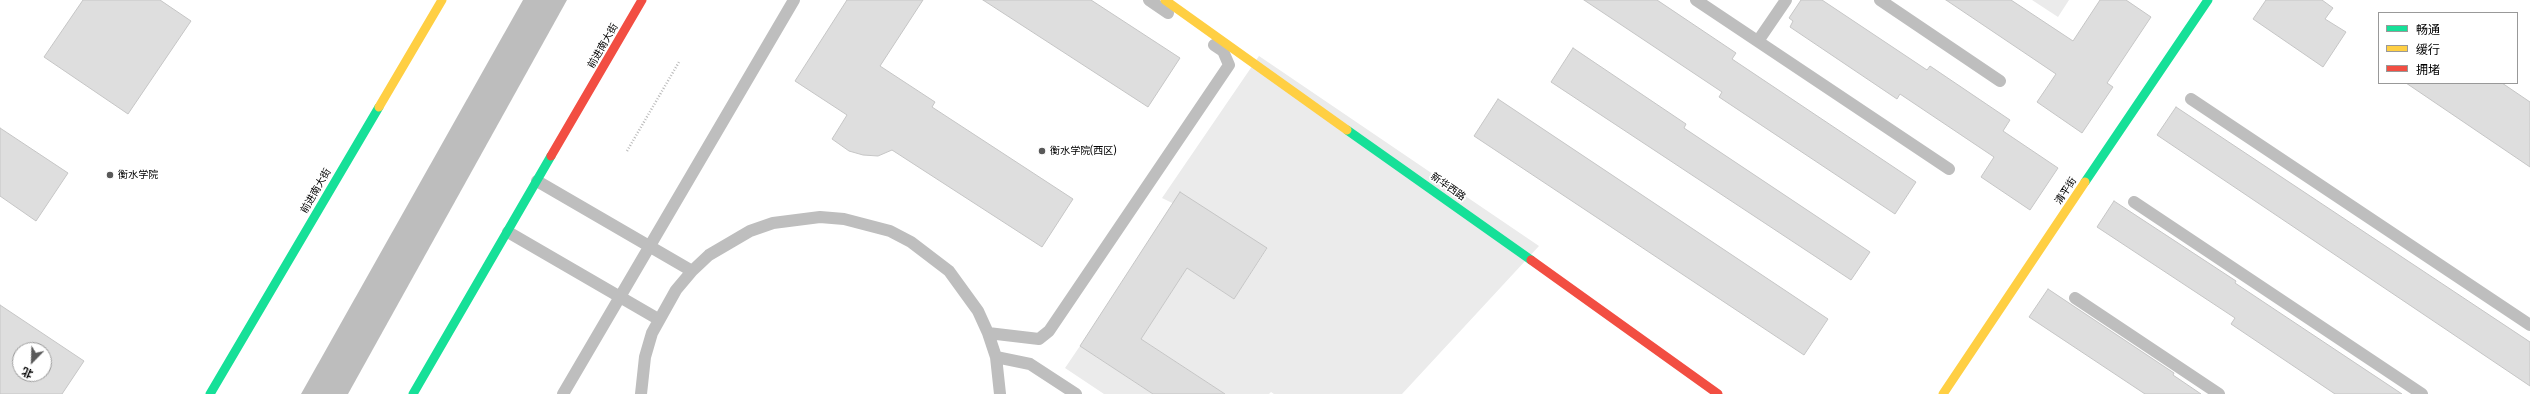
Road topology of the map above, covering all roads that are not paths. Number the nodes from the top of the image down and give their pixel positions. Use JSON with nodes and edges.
{"nodes":[{"id":1,"x":442,"y":0,"type":"edge"},
{"id":2,"x":642,"y":0,"type":"edge"},
{"id":3,"x":794,"y":0,"type":"edge"},
{"id":4,"x":1149,"y":0,"type":"edge"},
{"id":5,"x":1165,"y":0,"type":"edge"},
{"id":6,"x":1696,"y":0,"type":"edge"},
{"id":7,"x":1786,"y":0,"type":"edge"},
{"id":8,"x":1880,"y":0,"type":"edge"},
{"id":9,"x":2208,"y":0,"type":"edge"},
{"id":10,"x":1758,"y":41,"type":"junction"},
{"id":11,"x":2000,"y":80,"type":"dead end"},
{"id":12,"x":2191,"y":99,"type":"dead end"},
{"id":13,"x":1949,"y":169,"type":"dead end"},
{"id":14,"x":537,"y":181,"type":"junction"},
{"id":15,"x":2134,"y":202,"type":"dead end"},
{"id":16,"x":508,"y":232,"type":"junction"},
{"id":17,"x":650,"y":246,"type":"junction"},
{"id":18,"x":692,"y":271,"type":"junction"},
{"id":19,"x":620,"y":297,"type":"junction"},
{"id":20,"x":2075,"y":298,"type":"dead end"},
{"id":21,"x":658,"y":319,"type":"junction"},
{"id":22,"x":2530,"y":325,"type":"edge"},
{"id":23,"x":988,"y":333,"type":"junction"},
{"id":24,"x":996,"y":357,"type":"junction"},
{"id":25,"x":210,"y":394,"type":"edge"},
{"id":26,"x":413,"y":394,"type":"edge"},
{"id":27,"x":563,"y":394,"type":"edge"},
{"id":28,"x":641,"y":394,"type":"edge"},
{"id":29,"x":1000,"y":394,"type":"edge"},
{"id":30,"x":1076,"y":394,"type":"edge"},
{"id":31,"x":1718,"y":394,"type":"edge"},
{"id":32,"x":1943,"y":394,"type":"edge"},
{"id":33,"x":2219,"y":394,"type":"edge"},
{"id":34,"x":2422,"y":394,"type":"edge"}],
"edges":[{"from":1,"to":25,"type":"street","name":"前进南大街"},
{"from":2,"to":14,"type":"street","name":"前进南大街"},
{"from":3,"to":17,"type":"lane"},
{"from":4,"to":23,"type":"lane"},
{"from":5,"to":31,"type":"street","name":"新华西路"},
{"from":6,"to":10,"type":"lane"},
{"from":7,"to":10,"type":"lane"},
{"from":8,"to":11,"type":"lane"},
{"from":9,"to":32,"type":"street","name":"清平街"},
{"from":10,"to":13,"type":"lane"},
{"from":12,"to":22,"type":"lane"},
{"from":14,"to":16,"type":"street","name":"前进南大街"},
{"from":14,"to":17,"type":"lane"},
{"from":15,"to":34,"type":"lane"},
{"from":16,"to":19,"type":"lane"},
{"from":16,"to":26,"type":"street","name":"前进南大街"},
{"from":17,"to":18,"type":"lane"},
{"from":17,"to":19,"type":"lane"},
{"from":18,"to":21,"type":"lane"},
{"from":18,"to":23,"type":"lane"},
{"from":19,"to":21,"type":"lane"},
{"from":19,"to":27,"type":"lane"},
{"from":20,"to":33,"type":"lane"},
{"from":21,"to":28,"type":"lane"},
{"from":23,"to":24,"type":"lane"},
{"from":24,"to":29,"type":"lane"},
{"from":24,"to":30,"type":"lane"}]}
